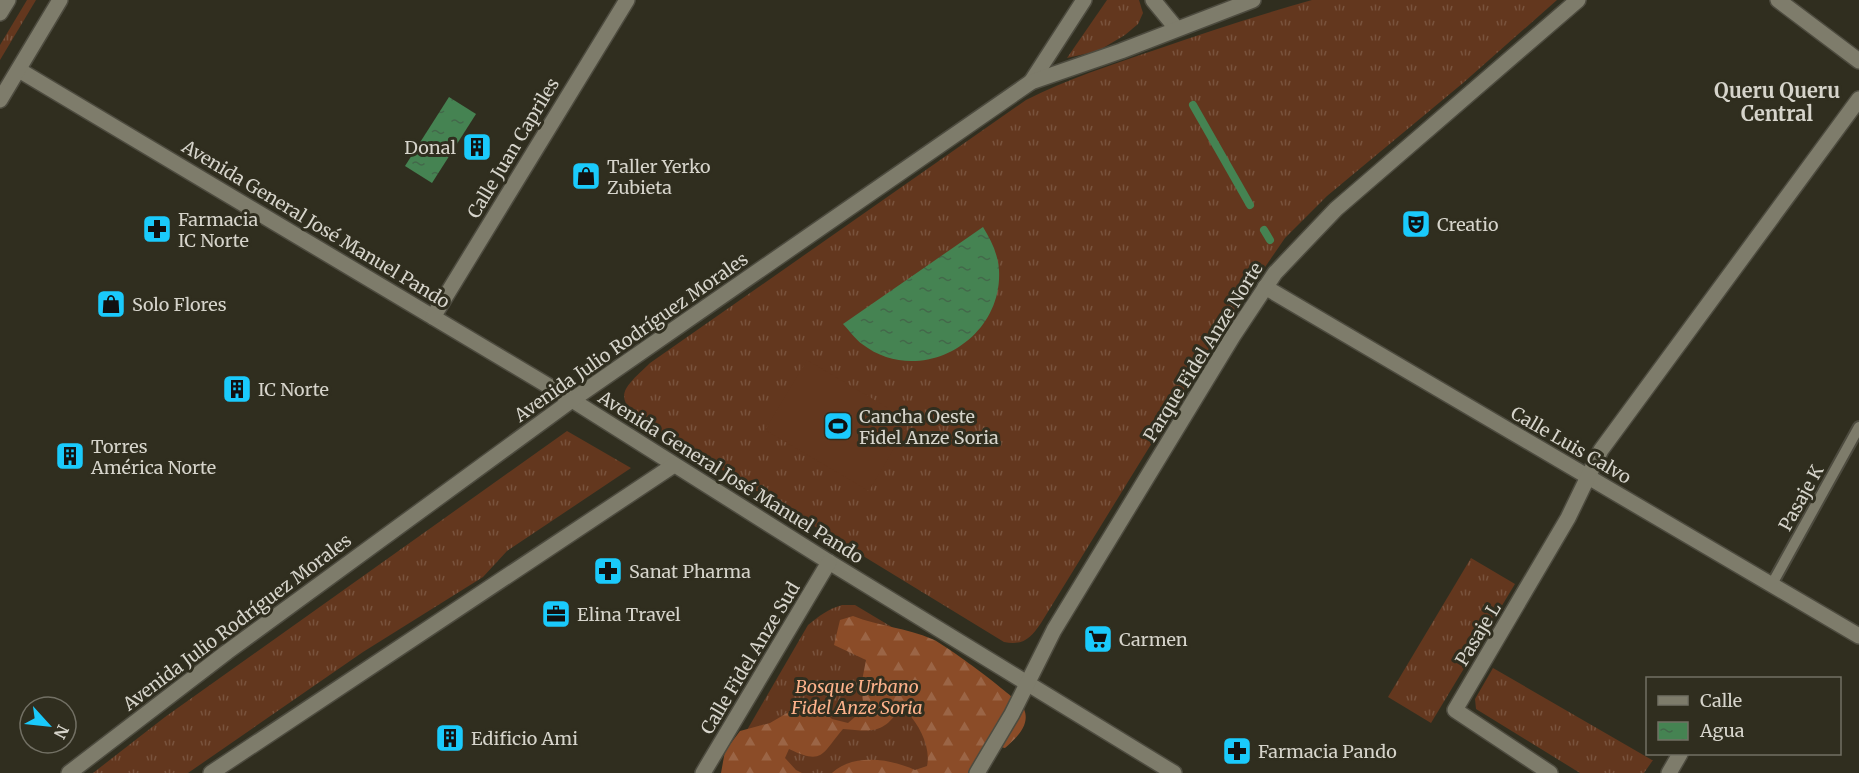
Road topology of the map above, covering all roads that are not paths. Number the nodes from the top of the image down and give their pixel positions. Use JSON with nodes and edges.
{"nodes":[{"id":1,"x":8,"y":0,"type":"edge"},
{"id":2,"x":60,"y":0,"type":"edge"},
{"id":3,"x":627,"y":0,"type":"edge"},
{"id":4,"x":1084,"y":0,"type":"edge"},
{"id":5,"x":1153,"y":0,"type":"edge"},
{"id":6,"x":1253,"y":0,"type":"edge"},
{"id":7,"x":1578,"y":0,"type":"edge"},
{"id":8,"x":1778,"y":0,"type":"edge"},
{"id":9,"x":0,"y":14,"type":"edge"},
{"id":10,"x":1176,"y":28,"type":"junction"},
{"id":11,"x":1859,"y":61,"type":"edge"},
{"id":12,"x":19,"y":70,"type":"junction"},
{"id":13,"x":1031,"y":82,"type":"junction"},
{"id":14,"x":1859,"y":99,"type":"edge"},
{"id":15,"x":0,"y":100,"type":"edge"},
{"id":16,"x":1265,"y":287,"type":"junction"},
{"id":17,"x":433,"y":317,"type":"junction"},
{"id":18,"x":572,"y":400,"type":"junction"},
{"id":19,"x":1859,"y":428,"type":"edge"},
{"id":20,"x":674,"y":465,"type":"junction"},
{"id":21,"x":1588,"y":478,"type":"junction"},
{"id":22,"x":829,"y":562,"type":"junction"},
{"id":23,"x":1772,"y":584,"type":"junction"},
{"id":24,"x":1859,"y":636,"type":"edge"},
{"id":25,"x":1027,"y":684,"type":"junction"},
{"id":26,"x":1679,"y":755,"type":"edge"},
{"id":27,"x":69,"y":773,"type":"edge"},
{"id":28,"x":211,"y":773,"type":"edge"},
{"id":29,"x":704,"y":773,"type":"edge"},
{"id":30,"x":977,"y":773,"type":"edge"},
{"id":31,"x":1174,"y":773,"type":"edge"},
{"id":32,"x":1550,"y":773,"type":"edge"},
{"id":33,"x":1669,"y":773,"type":"edge"}],
"edges":[{"from":1,"to":9,"type":"street"},
{"from":2,"to":12,"type":"street"},
{"from":3,"to":17,"type":"street","name":"Calle Juan Capriles"},
{"from":4,"to":13,"type":"street"},
{"from":5,"to":10,"type":"street"},
{"from":6,"to":10,"type":"street","name":"Avenida Julio Rodríguez Morales"},
{"from":7,"to":16,"type":"street","name":"Parque Fidel Anze Norte"},
{"from":8,"to":11,"type":"street"},
{"from":10,"to":13,"type":"street","name":"Avenida Julio Rodríguez Morales"},
{"from":12,"to":15,"type":"street"},
{"from":12,"to":17,"type":"street","name":"Avenida General José Manuel Pando"},
{"from":13,"to":18,"type":"street","name":"Avenida Julio Rodríguez Morales"},
{"from":14,"to":21,"type":"street"},
{"from":16,"to":21,"type":"street","name":"Calle Luis Calvo"},
{"from":16,"to":25,"type":"street","name":"Parque Fidel Anze Norte"},
{"from":17,"to":18,"type":"street","name":"Avenida General José Manuel Pando"},
{"from":18,"to":20,"type":"street","name":"Avenida General José Manuel Pando"},
{"from":18,"to":27,"type":"street","name":"Avenida Julio Rodríguez Morales"},
{"from":19,"to":23,"type":"lane","name":"Pasaje K"},
{"from":20,"to":22,"type":"street","name":"Avenida General José Manuel Pando"},
{"from":20,"to":28,"type":"street"},
{"from":21,"to":23,"type":"street","name":"Calle Luis Calvo"},
{"from":21,"to":32,"type":"street","name":"Pasaje L"},
{"from":22,"to":25,"type":"street","name":"Avenida General José Manuel Pando"},
{"from":22,"to":29,"type":"street","name":"Calle Fidel Anze Sud"},
{"from":23,"to":24,"type":"street","name":"Calle Luis Calvo"},
{"from":25,"to":30,"type":"street","name":"Parque Fidel Anze Norte"},
{"from":25,"to":31,"type":"street","name":"Avenida General José Manuel Pando"},
{"from":26,"to":33,"type":"street"}]}
